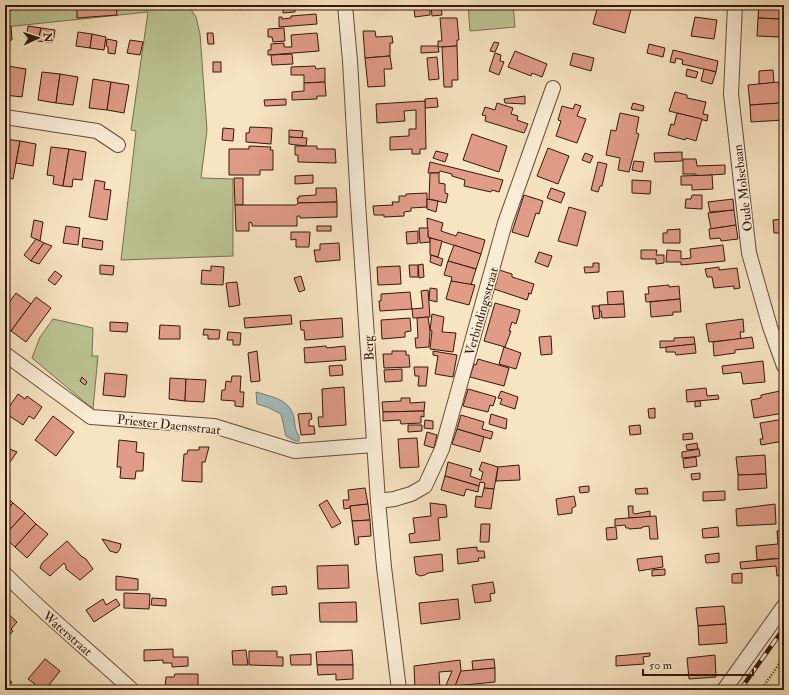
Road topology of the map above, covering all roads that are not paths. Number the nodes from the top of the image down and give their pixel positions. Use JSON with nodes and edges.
{"nodes":[{"id":1,"x":345,"y":5,"type":"edge"},
{"id":2,"x":735,"y":5,"type":"edge"},
{"id":3,"x":553,"y":88,"type":"dead end"},
{"id":4,"x":5,"y":117,"type":"edge"},
{"id":5,"x":118,"y":145,"type":"dead end"},
{"id":6,"x":5,"y":354,"type":"edge"},
{"id":7,"x":784,"y":366,"type":"edge"},
{"id":8,"x":374,"y":445,"type":"junction"},
{"id":9,"x":378,"y":501,"type":"junction"},
{"id":10,"x":5,"y":574,"type":"edge"},
{"id":11,"x":784,"y":606,"type":"edge"},
{"id":12,"x":132,"y":690,"type":"edge"},
{"id":13,"x":399,"y":690,"type":"edge"},
{"id":14,"x":724,"y":690,"type":"edge"}],
"edges":[{"from":1,"to":8,"type":"street","name":"Berg"},
{"from":2,"to":7,"type":"street","name":"Oude Molsebaan"},
{"from":3,"to":9,"type":"street","name":"Verbindingsstraat"},
{"from":4,"to":5,"type":"street"},
{"from":6,"to":8,"type":"street","name":"Priester Daensstraat"},
{"from":8,"to":9,"type":"street","name":"Berg"},
{"from":9,"to":13,"type":"street","name":"Berg"},
{"from":10,"to":12,"type":"street","name":"Waterstraat"},
{"from":11,"to":14,"type":"street"}]}
